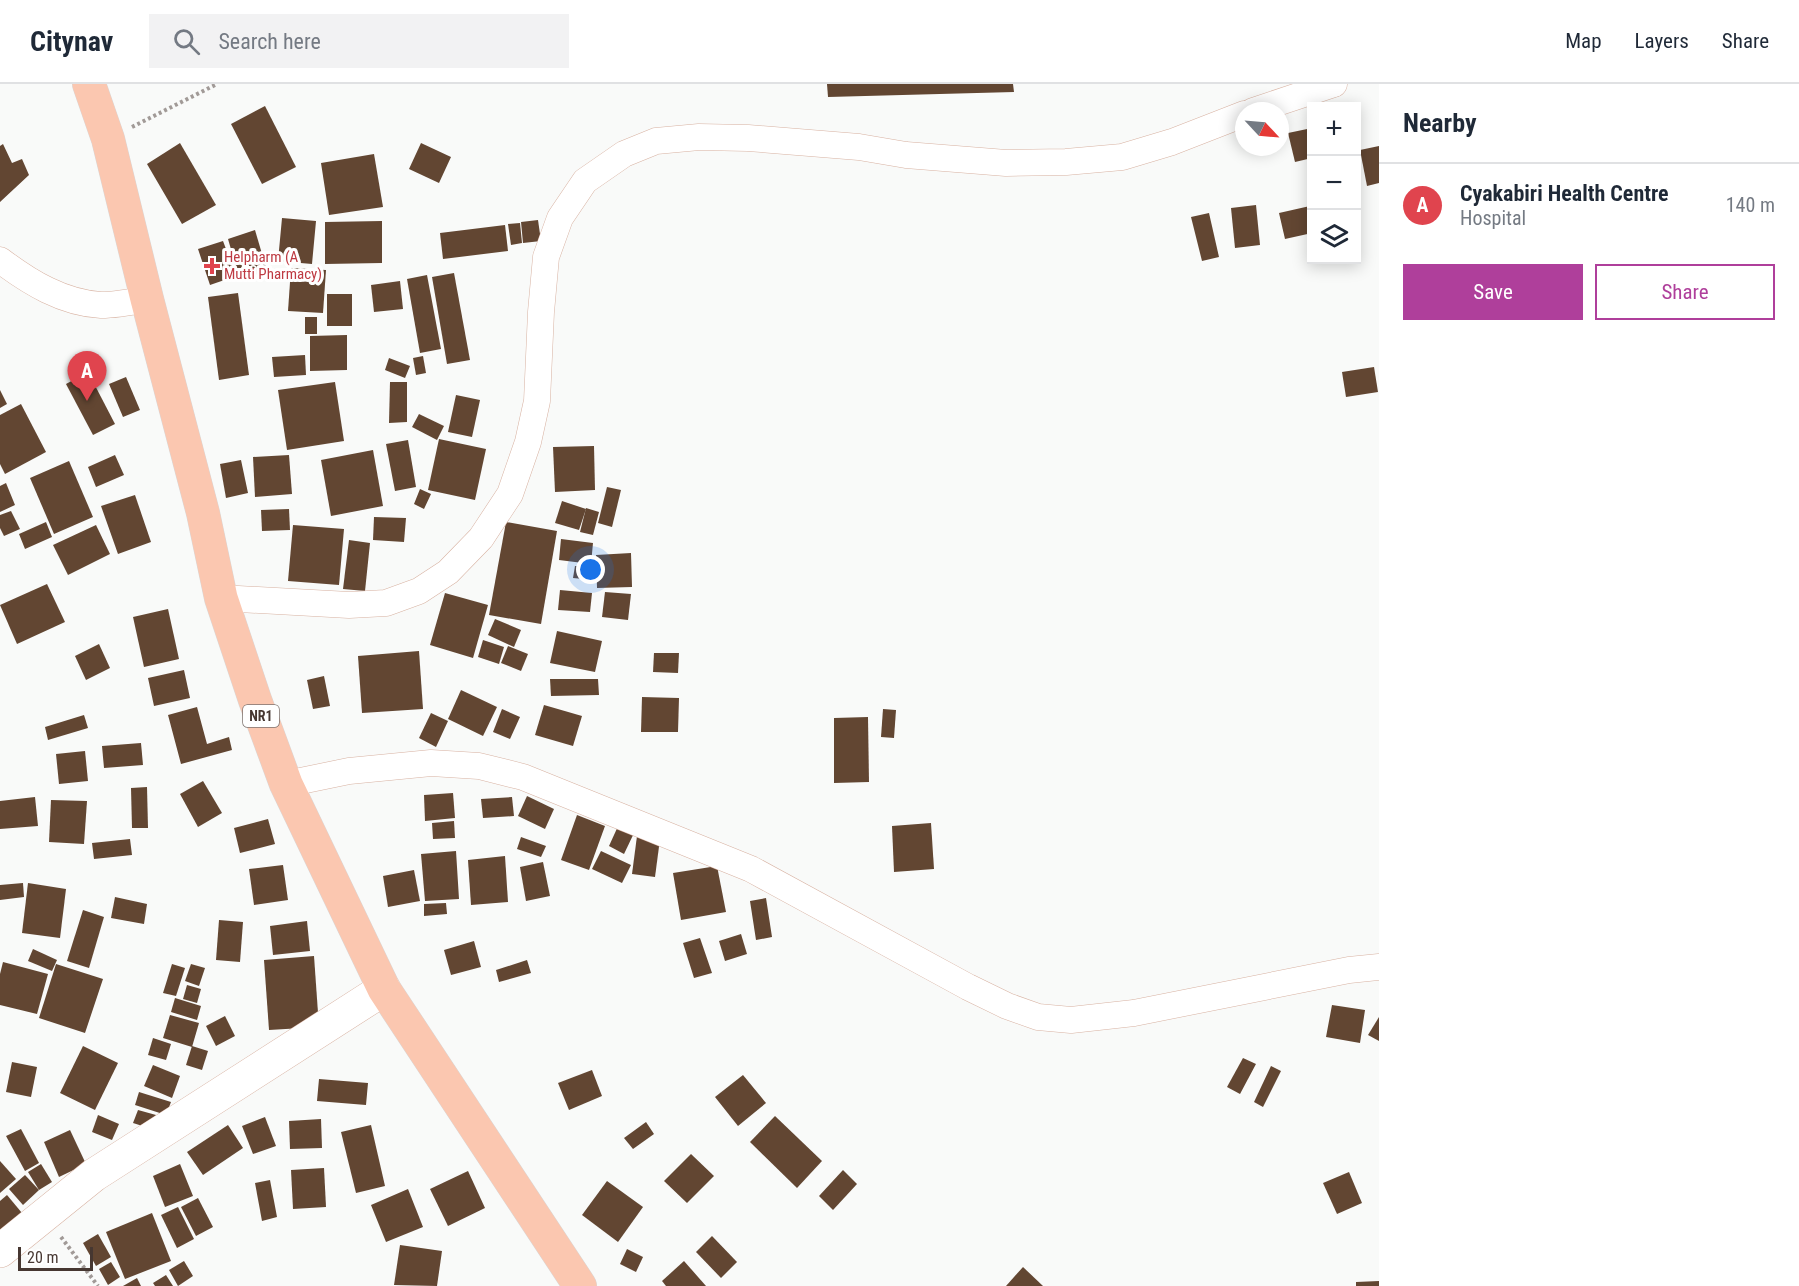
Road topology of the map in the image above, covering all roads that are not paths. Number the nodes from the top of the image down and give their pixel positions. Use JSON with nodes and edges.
{"nodes":[{"id":1,"x":89,"y":84,"type":"edge"},
{"id":2,"x":1334,"y":84,"type":"edge"},
{"id":3,"x":1280,"y":102,"type":"edge"},
{"id":4,"x":1235,"y":118,"type":"edge"},
{"id":5,"x":0,"y":260,"type":"edge"},
{"id":6,"x":147,"y":299,"type":"junction"},
{"id":7,"x":221,"y":598,"type":"junction"},
{"id":8,"x":286,"y":784,"type":"junction"},
{"id":9,"x":1379,"y":967,"type":"edge"},
{"id":10,"x":384,"y":989,"type":"junction"},
{"id":11,"x":0,"y":1251,"type":"edge"},
{"id":12,"x":580,"y":1286,"type":"edge"}],
"edges":[{"from":1,"to":6,"type":"highway","number":"NR1"},
{"from":2,"to":3,"type":"street"},
{"from":4,"to":7,"type":"street"},
{"from":5,"to":6,"type":"street"},
{"from":6,"to":7,"type":"highway","number":"NR1"},
{"from":7,"to":8,"type":"highway","number":"NR1"},
{"from":8,"to":9,"type":"street"},
{"from":8,"to":10,"type":"highway","number":"NR1"},
{"from":10,"to":11,"type":"main road"},
{"from":10,"to":12,"type":"highway","number":"NR1"}]}
